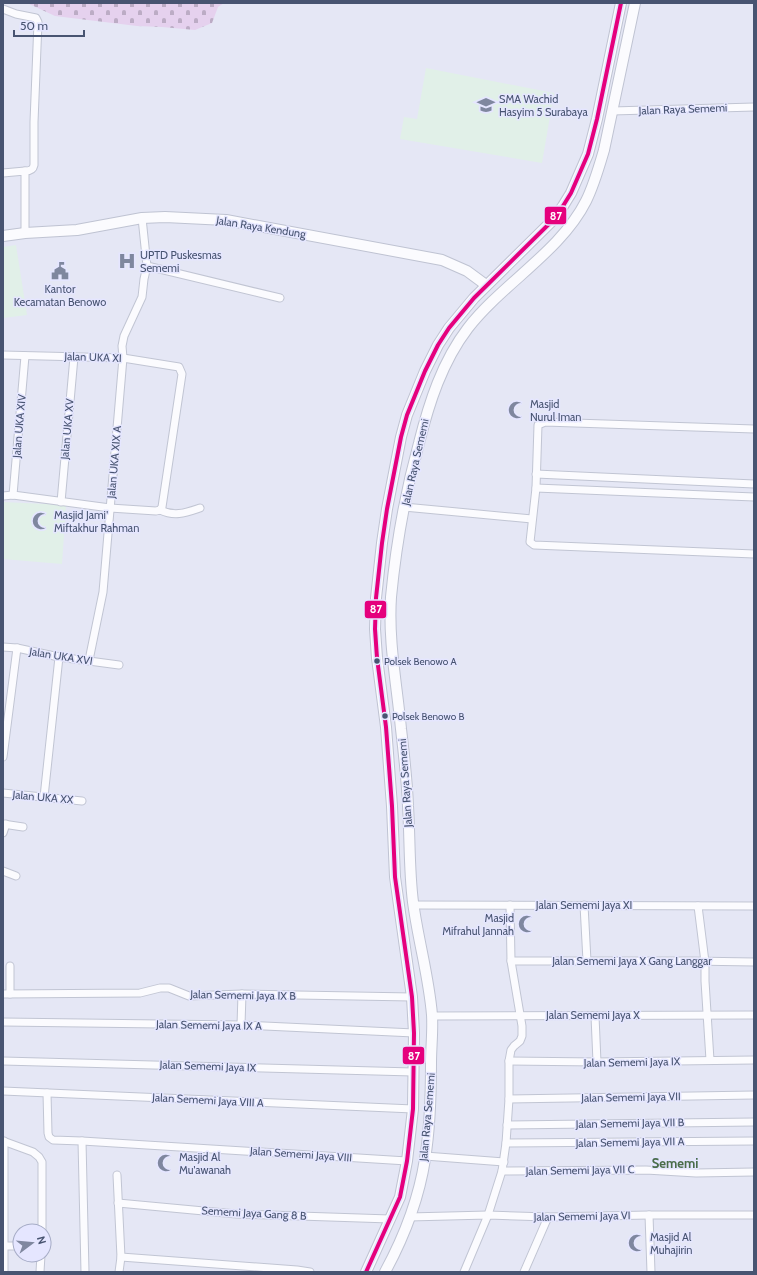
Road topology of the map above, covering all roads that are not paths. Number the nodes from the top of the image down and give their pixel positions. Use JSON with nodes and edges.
{"nodes":[{"id":1,"x":621,"y":3,"type":"edge"},
{"id":2,"x":635,"y":3,"type":"edge"},
{"id":3,"x":3,"y":9,"type":"edge"},
{"id":4,"x":754,"y":107,"type":"edge"},
{"id":5,"x":612,"y":111,"type":"junction"},
{"id":6,"x":25,"y":171,"type":"junction"},
{"id":7,"x":3,"y":173,"type":"edge"},
{"id":8,"x":142,"y":218,"type":"junction"},
{"id":9,"x":25,"y":233,"type":"junction"},
{"id":10,"x":3,"y":236,"type":"edge"},
{"id":11,"x":147,"y":266,"type":"junction"},
{"id":12,"x":486,"y":285,"type":"junction"},
{"id":13,"x":280,"y":298,"type":"dead end"},
{"id":14,"x":3,"y":355,"type":"edge"},
{"id":15,"x":25,"y":356,"type":"junction"},
{"id":16,"x":74,"y":357,"type":"junction"},
{"id":17,"x":123,"y":358,"type":"junction"},
{"id":18,"x":754,"y":429,"type":"edge"},
{"id":19,"x":536,"y":474,"type":"junction"},
{"id":20,"x":661,"y":480,"type":"junction"},
{"id":21,"x":754,"y":484,"type":"edge"},
{"id":22,"x":536,"y":488,"type":"junction"},
{"id":23,"x":662,"y":493,"type":"junction"},
{"id":24,"x":13,"y":495,"type":"junction"},
{"id":25,"x":3,"y":496,"type":"edge"},
{"id":26,"x":754,"y":497,"type":"edge"},
{"id":27,"x":61,"y":502,"type":"junction"},
{"id":28,"x":404,"y":507,"type":"junction"},
{"id":29,"x":110,"y":508,"type":"junction"},
{"id":30,"x":200,"y":508,"type":"dead end"},
{"id":31,"x":160,"y":510,"type":"junction"},
{"id":32,"x":532,"y":519,"type":"junction"},
{"id":33,"x":754,"y":554,"type":"edge"},
{"id":34,"x":380,"y":563,"type":"junction"},
{"id":35,"x":395,"y":565,"type":"junction"},
{"id":36,"x":3,"y":647,"type":"edge"},
{"id":37,"x":17,"y":648,"type":"junction"},
{"id":38,"x":59,"y":657,"type":"junction"},
{"id":39,"x":89,"y":660,"type":"junction"},
{"id":40,"x":119,"y":664,"type":"dead end"},
{"id":41,"x":3,"y":758,"type":"edge"},
{"id":42,"x":3,"y":793,"type":"edge"},
{"id":43,"x":44,"y":797,"type":"junction"},
{"id":44,"x":82,"y":801,"type":"dead end"},
{"id":45,"x":4,"y":824,"type":"edge"},
{"id":46,"x":23,"y":827,"type":"dead end"},
{"id":47,"x":3,"y":833,"type":"edge"},
{"id":48,"x":3,"y":871,"type":"edge"},
{"id":49,"x":16,"y":876,"type":"dead end"},
{"id":50,"x":413,"y":905,"type":"junction"},
{"id":51,"x":510,"y":905,"type":"junction"},
{"id":52,"x":584,"y":905,"type":"junction"},
{"id":53,"x":698,"y":906,"type":"junction"},
{"id":54,"x":754,"y":906,"type":"edge"},
{"id":55,"x":511,"y":961,"type":"junction"},
{"id":56,"x":587,"y":961,"type":"junction"},
{"id":57,"x":706,"y":962,"type":"junction"},
{"id":58,"x":754,"y":962,"type":"edge"},
{"id":59,"x":10,"y":966,"type":"dead end"},
{"id":60,"x":6,"y":994,"type":"edge"},
{"id":61,"x":242,"y":994,"type":"junction"},
{"id":62,"x":412,"y":997,"type":"junction"},
{"id":63,"x":520,"y":1015,"type":"junction"},
{"id":64,"x":754,"y":1015,"type":"edge"},
{"id":65,"x":432,"y":1016,"type":"junction"},
{"id":66,"x":594,"y":1016,"type":"junction"},
{"id":67,"x":708,"y":1016,"type":"junction"},
{"id":68,"x":3,"y":1022,"type":"edge"},
{"id":69,"x":240,"y":1025,"type":"junction"},
{"id":70,"x":414,"y":1033,"type":"junction"},
{"id":71,"x":710,"y":1060,"type":"junction"},
{"id":72,"x":754,"y":1060,"type":"edge"},
{"id":73,"x":3,"y":1061,"type":"edge"},
{"id":74,"x":509,"y":1062,"type":"junction"},
{"id":75,"x":597,"y":1062,"type":"junction"},
{"id":76,"x":413,"y":1072,"type":"junction"},
{"id":77,"x":3,"y":1091,"type":"edge"},
{"id":78,"x":48,"y":1093,"type":"junction"},
{"id":79,"x":754,"y":1095,"type":"edge"},
{"id":80,"x":509,"y":1099,"type":"junction"},
{"id":81,"x":412,"y":1109,"type":"junction"},
{"id":82,"x":754,"y":1122,"type":"edge"},
{"id":83,"x":507,"y":1125,"type":"junction"},
{"id":84,"x":82,"y":1140,"type":"junction"},
{"id":85,"x":3,"y":1141,"type":"edge"},
{"id":86,"x":754,"y":1141,"type":"edge"},
{"id":87,"x":506,"y":1143,"type":"junction"},
{"id":88,"x":425,"y":1156,"type":"junction"},
{"id":89,"x":407,"y":1161,"type":"junction"},
{"id":90,"x":504,"y":1162,"type":"junction"},
{"id":91,"x":502,"y":1171,"type":"junction"},
{"id":92,"x":754,"y":1172,"type":"edge"},
{"id":93,"x":117,"y":1175,"type":"dead end"},
{"id":94,"x":118,"y":1203,"type":"junction"},
{"id":95,"x":488,"y":1215,"type":"junction"},
{"id":96,"x":649,"y":1215,"type":"junction"},
{"id":97,"x":754,"y":1215,"type":"edge"},
{"id":98,"x":410,"y":1217,"type":"junction"},
{"id":99,"x":548,"y":1217,"type":"junction"},
{"id":100,"x":390,"y":1219,"type":"junction"},
{"id":101,"x":42,"y":1223,"type":"edge"},
{"id":102,"x":3,"y":1246,"type":"edge"},
{"id":103,"x":120,"y":1257,"type":"junction"},
{"id":104,"x":4,"y":1272,"type":"edge"},
{"id":105,"x":85,"y":1272,"type":"edge"},
{"id":106,"x":119,"y":1272,"type":"edge"},
{"id":107,"x":310,"y":1272,"type":"edge"},
{"id":108,"x":366,"y":1272,"type":"edge"},
{"id":109,"x":385,"y":1272,"type":"edge"},
{"id":110,"x":464,"y":1272,"type":"edge"},
{"id":111,"x":524,"y":1272,"type":"edge"},
{"id":112,"x":651,"y":1272,"type":"edge"}],
"edges":[{"from":1,"to":12,"type":"main road","name":"Jalan Raya Sememi"},
{"from":2,"to":5,"type":"main road","name":"Jalan Raya Sememi"},
{"from":3,"to":6,"type":"street"},
{"from":4,"to":5,"type":"street","name":"Jalan Raya Sememi"},
{"from":5,"to":28,"type":"main road","name":"Jalan Raya Sememi"},
{"from":6,"to":7,"type":"street"},
{"from":6,"to":9,"type":"street"},
{"from":8,"to":9,"type":"main road","name":"Jalan Raya Kendung"},
{"from":8,"to":11,"type":"street","name":"Jalan UKA XIX A"},
{"from":8,"to":12,"type":"main road","name":"Jalan Raya Kendung"},
{"from":9,"to":10,"type":"main road","name":"Jalan Raya Kendung"},
{"from":11,"to":13,"type":"street"},
{"from":11,"to":17,"type":"street","name":"Jalan UKA XIX A"},
{"from":12,"to":34,"type":"main road","name":"Jalan Raya Sememi"},
{"from":14,"to":15,"type":"street","name":"Jalan UKA XI"},
{"from":15,"to":16,"type":"street","name":"Jalan UKA XI"},
{"from":15,"to":24,"type":"street","name":"Jalan UKA XIV"},
{"from":16,"to":17,"type":"street","name":"Jalan UKA XI"},
{"from":16,"to":27,"type":"street","name":"Jalan UKA XV"},
{"from":17,"to":29,"type":"street","name":"Jalan UKA XIX A"},
{"from":17,"to":31,"type":"street","name":"Jalan UKA XI"},
{"from":18,"to":19,"type":"street"},
{"from":19,"to":20,"type":"street"},
{"from":19,"to":22,"type":"street"},
{"from":20,"to":21,"type":"street"},
{"from":20,"to":23,"type":"street"},
{"from":22,"to":23,"type":"street"},
{"from":22,"to":32,"type":"street"},
{"from":23,"to":26,"type":"street"},
{"from":24,"to":25,"type":"street"},
{"from":24,"to":27,"type":"street"},
{"from":27,"to":29,"type":"street"},
{"from":28,"to":32,"type":"street"},
{"from":28,"to":35,"type":"main road","name":"Jalan Raya Sememi"},
{"from":29,"to":31,"type":"street"},
{"from":29,"to":39,"type":"street","name":"Jalan UKA XIX A"},
{"from":30,"to":31,"type":"street"},
{"from":32,"to":33,"type":"street"},
{"from":34,"to":35,"type":"main road"},
{"from":34,"to":62,"type":"main road","name":"Jalan Raya Sememi"},
{"from":35,"to":50,"type":"main road","name":"Jalan Raya Sememi"},
{"from":36,"to":37,"type":"street","name":"Jalan UKA XVI"},
{"from":37,"to":38,"type":"street","name":"Jalan UKA XVI"},
{"from":37,"to":41,"type":"street"},
{"from":38,"to":39,"type":"street","name":"Jalan UKA XVI"},
{"from":38,"to":43,"type":"street"},
{"from":39,"to":40,"type":"street","name":"Jalan UKA XVI"},
{"from":42,"to":43,"type":"street","name":"Jalan UKA XX"},
{"from":43,"to":44,"type":"street","name":"Jalan UKA XX"},
{"from":45,"to":46,"type":"street"},
{"from":45,"to":47,"type":"street"},
{"from":48,"to":49,"type":"street"},
{"from":50,"to":51,"type":"street","name":"Jalan Sememi Jaya XI"},
{"from":50,"to":65,"type":"main road","name":"Jalan Raya Sememi"},
{"from":51,"to":52,"type":"street","name":"Jalan Sememi Jaya XI"},
{"from":51,"to":55,"type":"street"},
{"from":52,"to":53,"type":"street","name":"Jalan Sememi Jaya XI"},
{"from":52,"to":56,"type":"street"},
{"from":53,"to":54,"type":"street","name":"Jalan Sememi Jaya XI"},
{"from":53,"to":57,"type":"street"},
{"from":55,"to":56,"type":"street","name":"Jalan Sememi Jaya X Gang Langgar"},
{"from":55,"to":63,"type":"street"},
{"from":56,"to":57,"type":"street","name":"Jalan Sememi Jaya X Gang Langgar"},
{"from":57,"to":58,"type":"street","name":"Jalan Sememi Jaya X Gang Langgar"},
{"from":57,"to":67,"type":"street"},
{"from":59,"to":60,"type":"street"},
{"from":60,"to":61,"type":"street","name":"Jalan Sememi Jaya IX B"},
{"from":61,"to":62,"type":"street","name":"Jalan Sememi Jaya IX B"},
{"from":61,"to":69,"type":"street"},
{"from":62,"to":70,"type":"main road","name":"Jalan Raya Sememi"},
{"from":63,"to":65,"type":"street","name":"Jalan Sememi Jaya X"},
{"from":63,"to":66,"type":"street","name":"Jalan Sememi Jaya X"},
{"from":63,"to":74,"type":"street"},
{"from":64,"to":67,"type":"street","name":"Jalan Sememi Jaya X"},
{"from":65,"to":88,"type":"main road","name":"Jalan Raya Sememi"},
{"from":66,"to":67,"type":"street","name":"Jalan Sememi Jaya X"},
{"from":66,"to":75,"type":"street"},
{"from":67,"to":71,"type":"street"},
{"from":68,"to":69,"type":"street","name":"Jalan Sememi Jaya IX A"},
{"from":69,"to":70,"type":"street","name":"Jalan Sememi Jaya IX A"},
{"from":70,"to":76,"type":"main road","name":"Jalan Raya Sememi"},
{"from":71,"to":72,"type":"street","name":"Jalan Sememi Jaya IX"},
{"from":71,"to":75,"type":"street","name":"Jalan Sememi Jaya IX"},
{"from":73,"to":76,"type":"street","name":"Jalan Sememi Jaya IX"},
{"from":74,"to":75,"type":"street","name":"Jalan Sememi Jaya IX"},
{"from":74,"to":80,"type":"street"},
{"from":76,"to":81,"type":"main road","name":"Jalan Raya Sememi"},
{"from":77,"to":78,"type":"street","name":"Jalan Sememi Jaya VIII A"},
{"from":78,"to":81,"type":"street","name":"Jalan Sememi Jaya VIII A"},
{"from":78,"to":84,"type":"street","name":"Jalan Sememi Jaya VIII"},
{"from":79,"to":80,"type":"street","name":"Jalan Sememi Jaya VII"},
{"from":80,"to":83,"type":"street"},
{"from":81,"to":89,"type":"main road","name":"Jalan Raya Sememi"},
{"from":82,"to":83,"type":"street","name":"Jalan Sememi Jaya VII B"},
{"from":83,"to":87,"type":"street"},
{"from":84,"to":89,"type":"street","name":"Jalan Sememi Jaya VIII"},
{"from":84,"to":105,"type":"street"},
{"from":85,"to":101,"type":"street"},
{"from":85,"to":102,"type":"street"},
{"from":86,"to":87,"type":"street","name":"Jalan Sememi Jaya VII A"},
{"from":87,"to":90,"type":"street"},
{"from":88,"to":90,"type":"street"},
{"from":88,"to":98,"type":"main road","name":"Jalan Raya Sememi"},
{"from":89,"to":100,"type":"main road","name":"Jalan Raya Sememi"},
{"from":90,"to":91,"type":"street"},
{"from":91,"to":92,"type":"street","name":"Jalan Sememi Jaya VII C"},
{"from":91,"to":95,"type":"street"},
{"from":93,"to":94,"type":"street"},
{"from":94,"to":100,"type":"street","name":"Sememi Jaya Gang 8 B"},
{"from":94,"to":103,"type":"street"},
{"from":95,"to":98,"type":"street","name":"Jalan Sememi Jaya VI"},
{"from":95,"to":99,"type":"street","name":"Jalan Sememi Jaya VI"},
{"from":95,"to":110,"type":"street"},
{"from":96,"to":97,"type":"street","name":"Jalan Sememi Jaya VI"},
{"from":96,"to":99,"type":"street","name":"Jalan Sememi Jaya VI"},
{"from":96,"to":112,"type":"street"},
{"from":98,"to":109,"type":"main road","name":"Jalan Raya Sememi"},
{"from":99,"to":111,"type":"street"},
{"from":100,"to":108,"type":"main road","name":"Jalan Raya Sememi"},
{"from":102,"to":104,"type":"street"},
{"from":103,"to":106,"type":"street"},
{"from":103,"to":107,"type":"street"}]}
